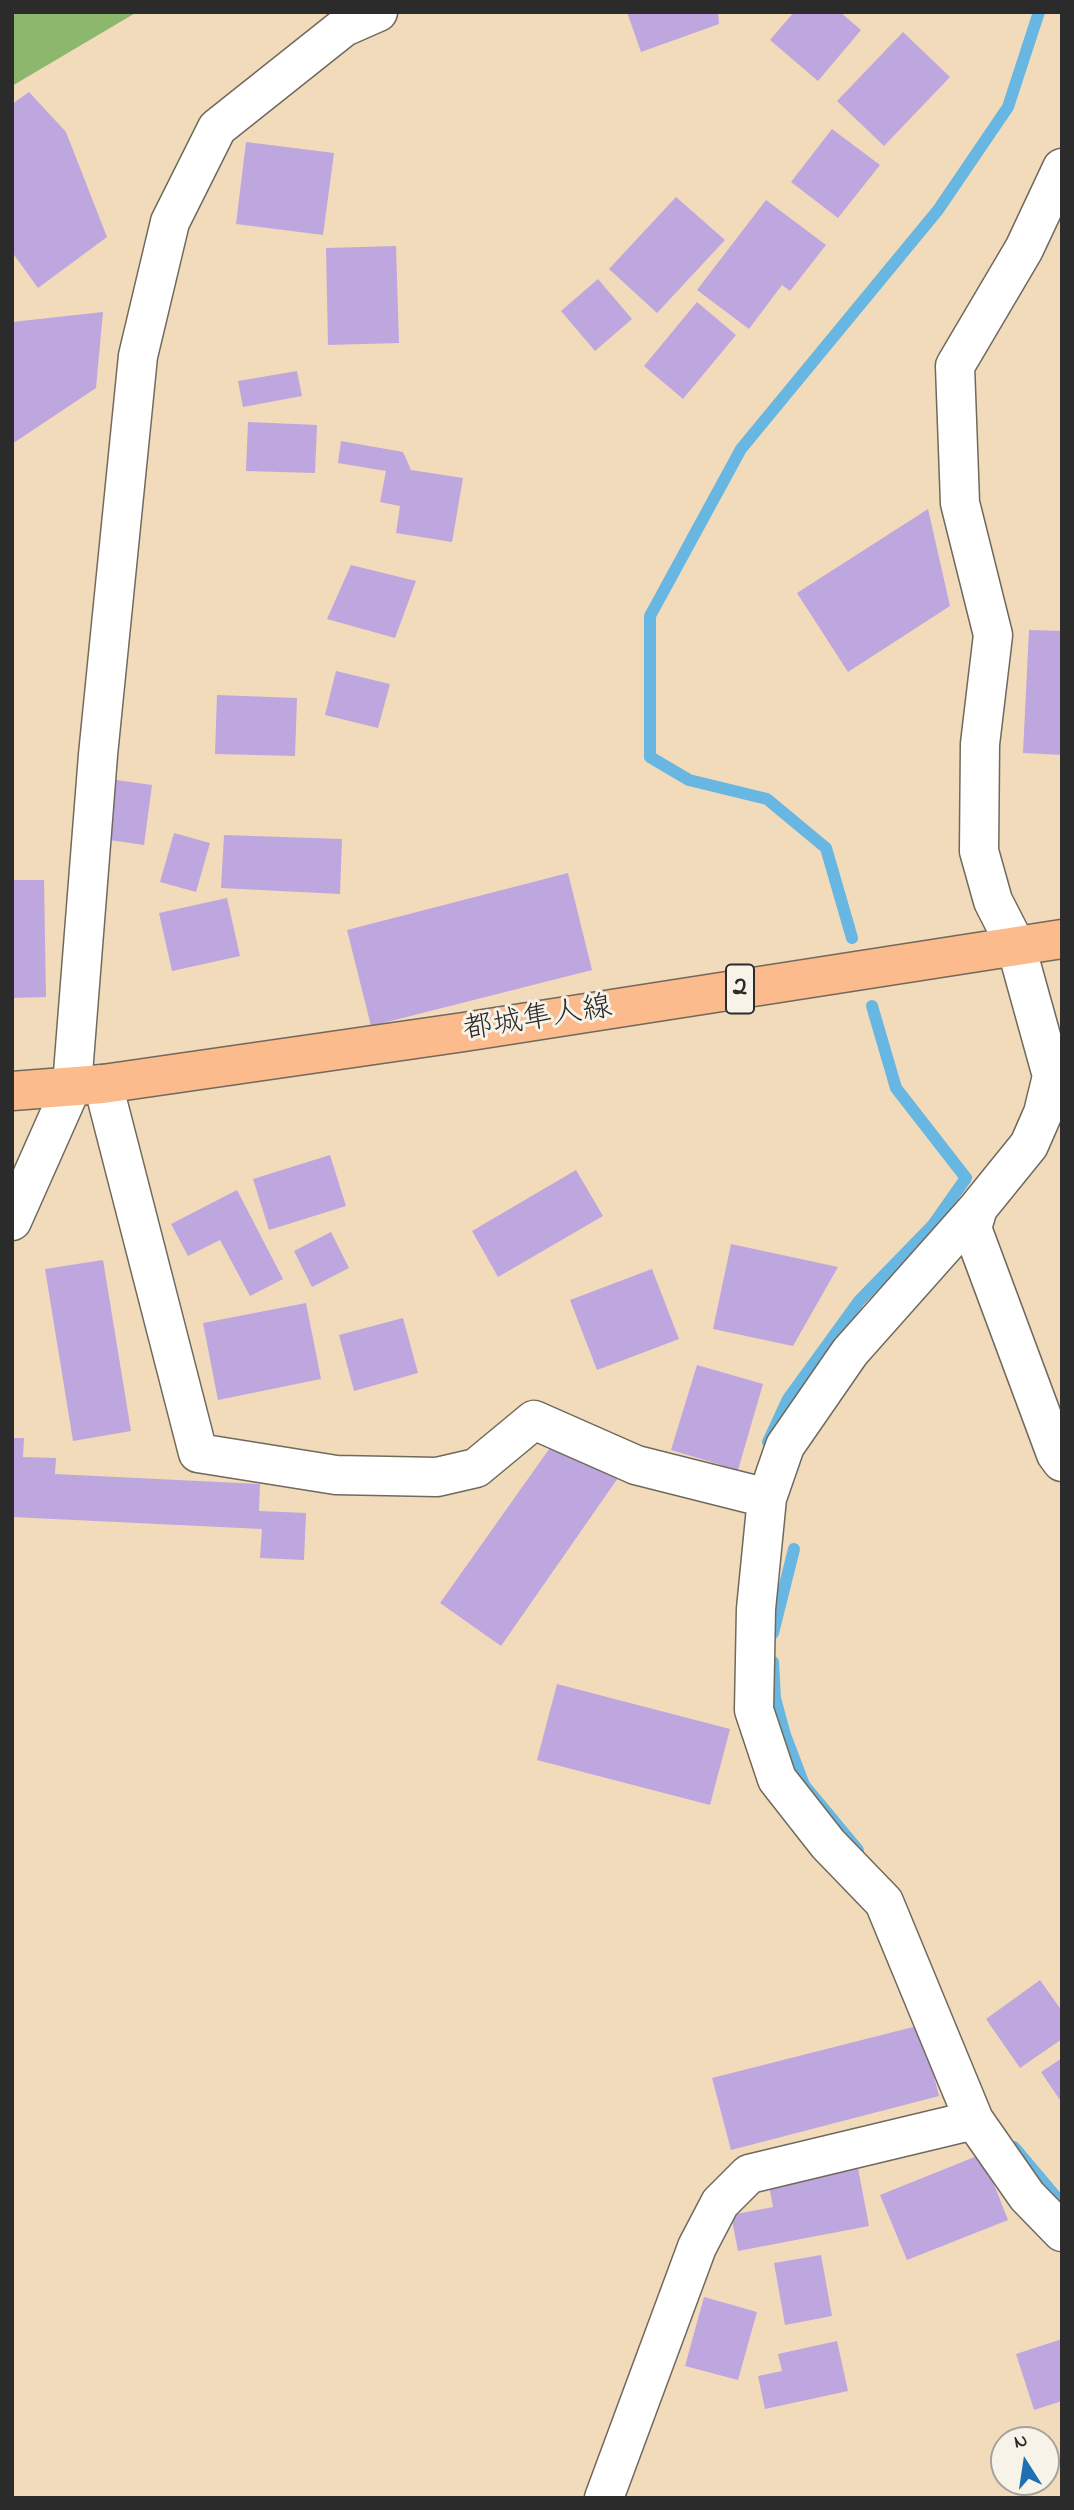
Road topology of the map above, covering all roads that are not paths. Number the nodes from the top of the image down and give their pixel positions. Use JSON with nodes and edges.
{"nodes":[{"id":1,"x":378,"y":12,"type":"edge"},
{"id":2,"x":1062,"y":168,"type":"edge"},
{"id":3,"x":1062,"y":939,"type":"edge"},
{"id":4,"x":1016,"y":946,"type":"junction"},
{"id":5,"x":88,"y":1085,"type":"junction"},
{"id":6,"x":12,"y":1091,"type":"edge"},
{"id":7,"x":978,"y":1208,"type":"junction"},
{"id":8,"x":12,"y":1221,"type":"edge"},
{"id":9,"x":1062,"y":1462,"type":"edge"},
{"id":10,"x":767,"y":1498,"type":"junction"},
{"id":11,"x":974,"y":2120,"type":"junction"},
{"id":12,"x":1062,"y":2232,"type":"edge"},
{"id":13,"x":604,"y":2498,"type":"edge"}],
"edges":[{"from":1,"to":5,"type":"street"},
{"from":2,"to":4,"type":"street"},
{"from":3,"to":4,"type":"main road","name":"都城隼人線","number":"2"},
{"from":4,"to":5,"type":"main road","name":"都城隼人線","number":"2"},
{"from":4,"to":7,"type":"street"},
{"from":5,"to":6,"type":"main road","name":"都城隼人線","number":"2"},
{"from":5,"to":8,"type":"street"},
{"from":5,"to":10,"type":"street"},
{"from":7,"to":9,"type":"street"},
{"from":7,"to":10,"type":"street"},
{"from":10,"to":11,"type":"street"},
{"from":11,"to":12,"type":"street"},
{"from":11,"to":13,"type":"street"}]}
